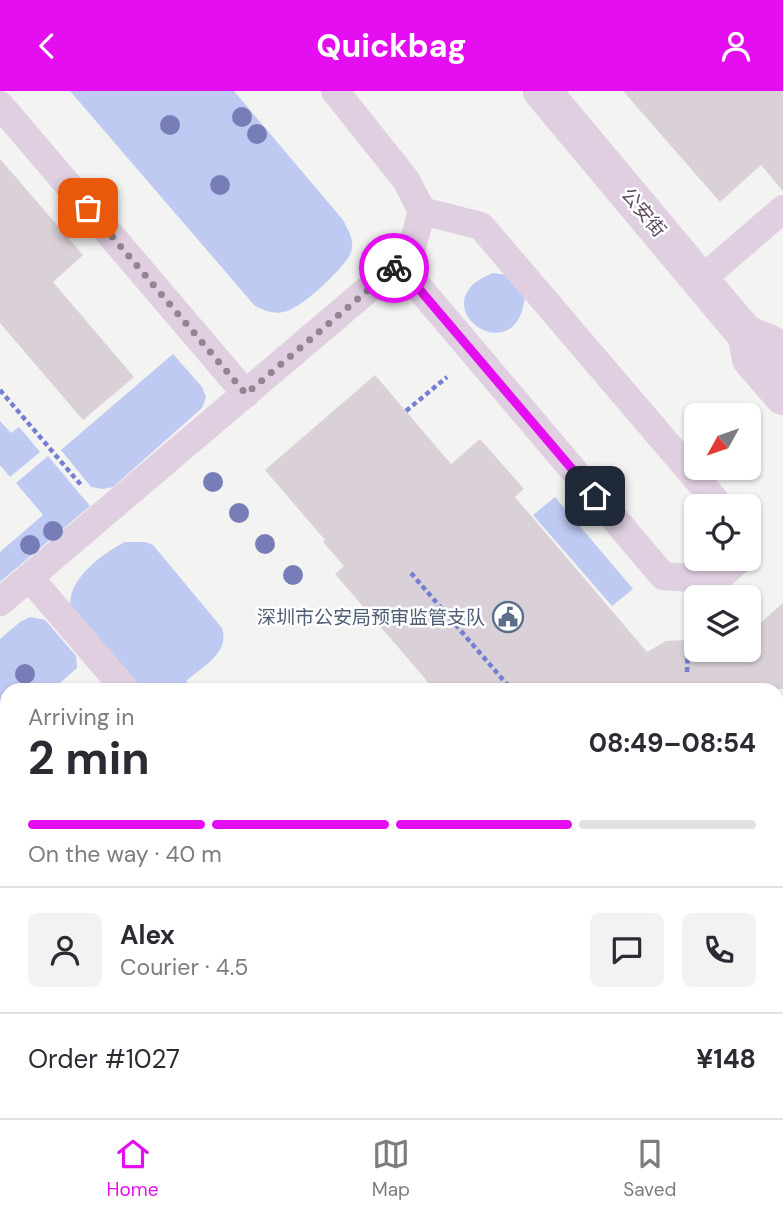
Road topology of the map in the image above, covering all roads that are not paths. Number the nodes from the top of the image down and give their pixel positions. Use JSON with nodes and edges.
{"nodes":[{"id":1,"x":335,"y":91,"type":"edge"},
{"id":2,"x":542,"y":91,"type":"edge"},
{"id":3,"x":0,"y":105,"type":"edge"},
{"id":4,"x":783,"y":209,"type":"edge"},
{"id":5,"x":422,"y":211,"type":"junction"},
{"id":6,"x":397,"y":263,"type":"junction"},
{"id":7,"x":701,"y":280,"type":"junction"},
{"id":8,"x":746,"y":334,"type":"junction"},
{"id":9,"x":783,"y":358,"type":"edge"},
{"id":10,"x":246,"y":394,"type":"junction"},
{"id":11,"x":783,"y":396,"type":"edge"},
{"id":12,"x":710,"y":494,"type":"edge"},
{"id":13,"x":726,"y":571,"type":"edge"},
{"id":14,"x":29,"y":577,"type":"junction"},
{"id":15,"x":0,"y":602,"type":"edge"},
{"id":16,"x":120,"y":683,"type":"edge"}],
"edges":[{"from":1,"to":5,"type":"lane"},
{"from":2,"to":7,"type":"street","name":"公安街"},
{"from":3,"to":10,"type":"lane"},
{"from":4,"to":7,"type":"lane"},
{"from":5,"to":6,"type":"lane"},
{"from":5,"to":12,"type":"lane"},
{"from":6,"to":10,"type":"lane"},
{"from":6,"to":13,"type":"lane"},
{"from":7,"to":8,"type":"street","name":"公安街"},
{"from":8,"to":9,"type":"street","name":"公安街"},
{"from":8,"to":11,"type":"street","name":"公安街"},
{"from":10,"to":14,"type":"lane"},
{"from":14,"to":15,"type":"lane"},
{"from":14,"to":16,"type":"lane"}]}
